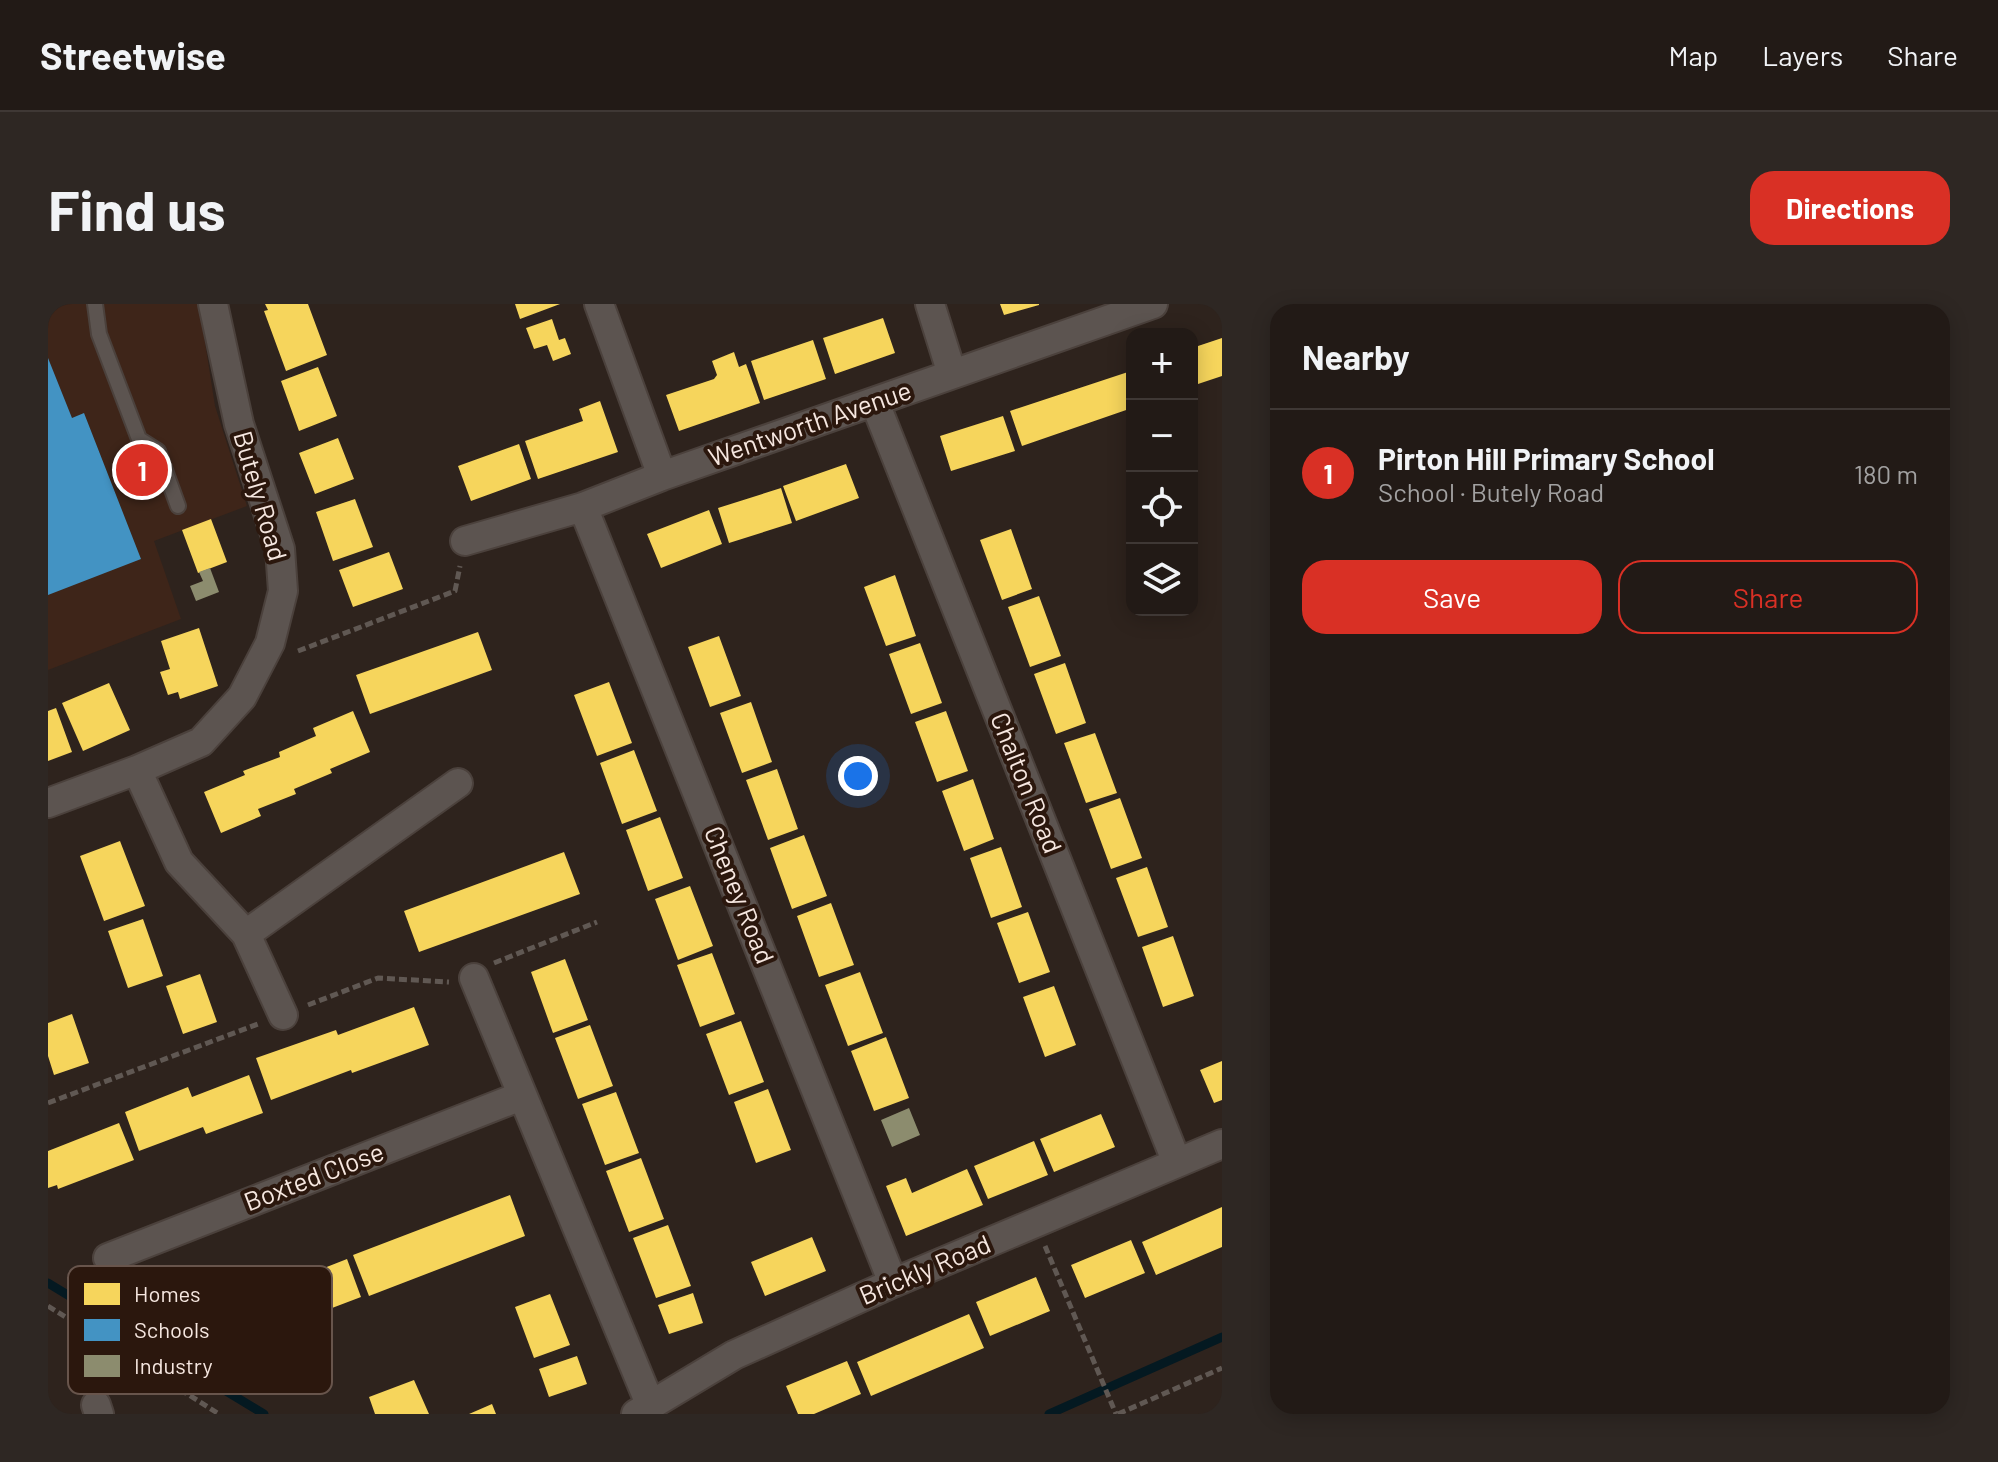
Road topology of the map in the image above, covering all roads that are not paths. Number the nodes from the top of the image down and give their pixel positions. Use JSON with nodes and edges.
{"nodes":[{"id":1,"x":97,"y":304,"type":"edge"},
{"id":2,"x":213,"y":304,"type":"edge"},
{"id":3,"x":599,"y":304,"type":"edge"},
{"id":4,"x":930,"y":304,"type":"edge"},
{"id":5,"x":1153,"y":304,"type":"edge"},
{"id":6,"x":952,"y":374,"type":"junction"},
{"id":7,"x":875,"y":403,"type":"junction"},
{"id":8,"x":662,"y":476,"type":"junction"},
{"id":9,"x":178,"y":506,"type":"dead end"},
{"id":10,"x":583,"y":507,"type":"junction"},
{"id":11,"x":465,"y":541,"type":"road end"},
{"id":12,"x":137,"y":770,"type":"junction"},
{"id":13,"x":458,"y":783,"type":"dead end"},
{"id":14,"x":48,"y":803,"type":"edge"},
{"id":15,"x":246,"y":934,"type":"junction"},
{"id":16,"x":474,"y":978,"type":"road end"},
{"id":17,"x":283,"y":1015,"type":"road end"},
{"id":18,"x":521,"y":1096,"type":"junction"},
{"id":19,"x":1222,"y":1144,"type":"edge"},
{"id":20,"x":1177,"y":1163,"type":"junction"},
{"id":21,"x":108,"y":1258,"type":"dead end"},
{"id":22,"x":893,"y":1283,"type":"junction"},
{"id":23,"x":643,"y":1409,"type":"edge"}],
"edges":[{"from":1,"to":9,"type":"lane"},
{"from":2,"to":12,"type":"street","name":"Butely Road"},
{"from":3,"to":8,"type":"street"},
{"from":4,"to":6,"type":"street"},
{"from":5,"to":6,"type":"street","name":"Wentworth Avenue"},
{"from":6,"to":7,"type":"street","name":"Wentworth Avenue"},
{"from":7,"to":8,"type":"street","name":"Wentworth Avenue"},
{"from":7,"to":20,"type":"street","name":"Chalton Road"},
{"from":8,"to":10,"type":"street","name":"Wentworth Avenue"},
{"from":10,"to":11,"type":"street","name":"Wentworth Avenue"},
{"from":10,"to":22,"type":"street","name":"Cheney Road"},
{"from":12,"to":14,"type":"street","name":"Butely Road"},
{"from":12,"to":15,"type":"street"},
{"from":13,"to":15,"type":"street"},
{"from":15,"to":17,"type":"street"},
{"from":16,"to":18,"type":"street"},
{"from":18,"to":21,"type":"street","name":"Boxted Close"},
{"from":18,"to":23,"type":"street"},
{"from":19,"to":20,"type":"street","name":"Brickly Road"},
{"from":20,"to":22,"type":"street","name":"Brickly Road"},
{"from":22,"to":23,"type":"street","name":"Brickly Road"}]}
